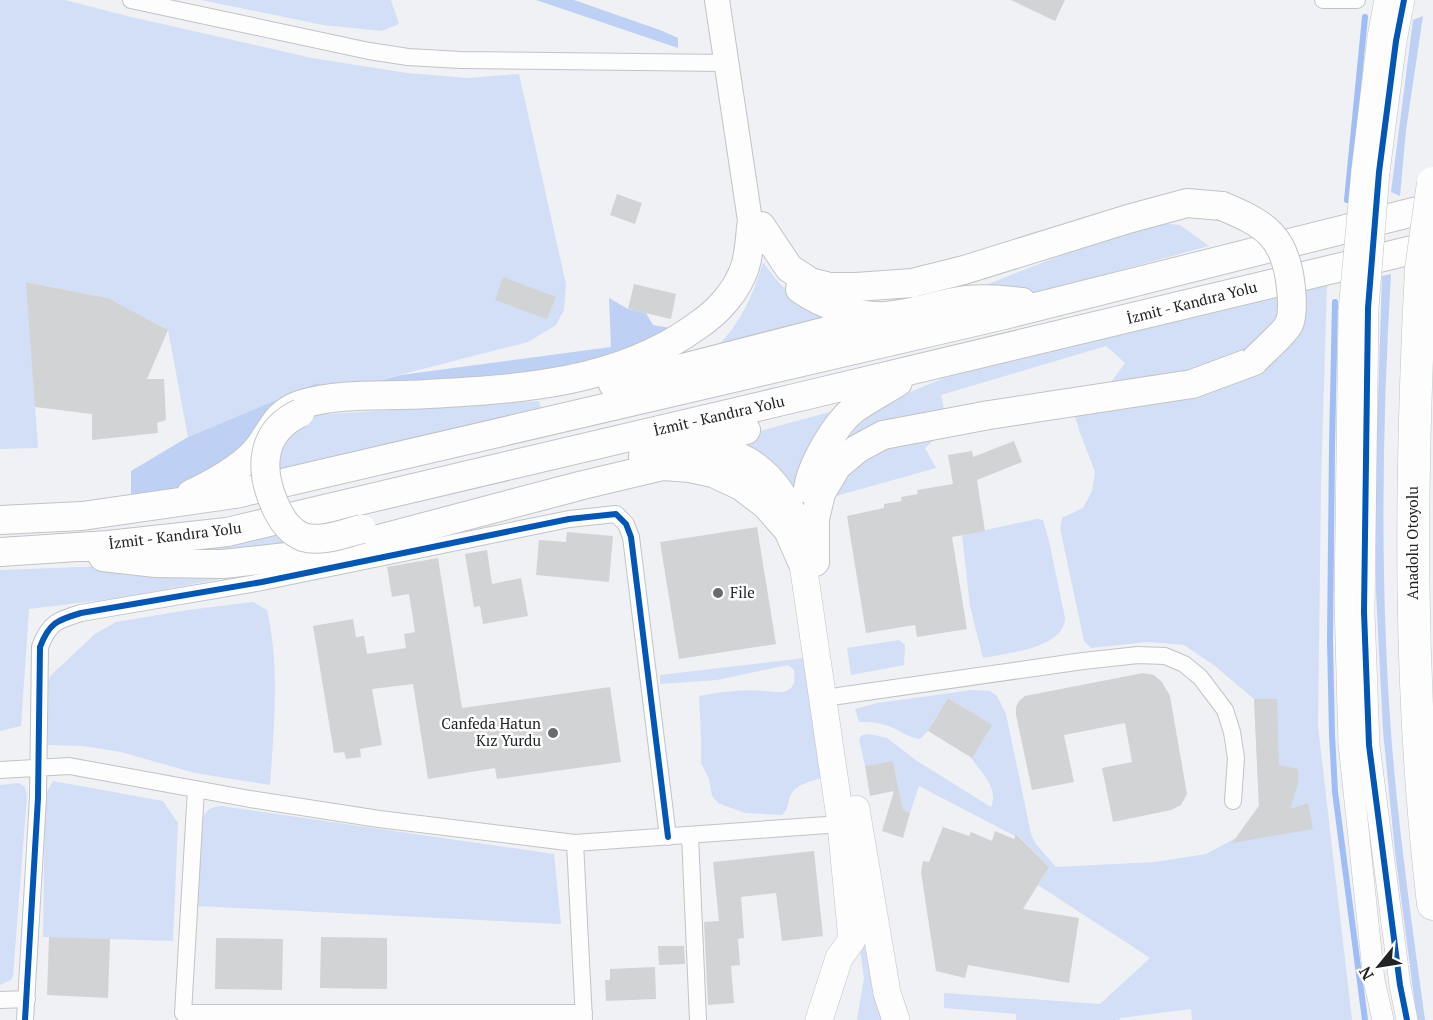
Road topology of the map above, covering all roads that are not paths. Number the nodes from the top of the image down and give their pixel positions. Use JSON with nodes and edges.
{"nodes":[{"id":1,"x":131,"y":0,"type":"edge"},
{"id":2,"x":717,"y":0,"type":"edge"},
{"id":3,"x":728,"y":0,"type":"edge"},
{"id":4,"x":1323,"y":0,"type":"edge"},
{"id":5,"x":1357,"y":0,"type":"edge"},
{"id":6,"x":1385,"y":0,"type":"edge"},
{"id":7,"x":1404,"y":0,"type":"edge"},
{"id":8,"x":1387,"y":39,"type":"junction"},
{"id":9,"x":726,"y":63,"type":"junction"},
{"id":10,"x":1433,"y":183,"type":"edge"},
{"id":11,"x":1433,"y":207,"type":"edge"},
{"id":12,"x":756,"y":227,"type":"junction"},
{"id":13,"x":1427,"y":257,"type":"edge"},
{"id":14,"x":1045,"y":305,"type":"junction"},
{"id":15,"x":1358,"y":309,"type":"junction"},
{"id":16,"x":885,"y":316,"type":"junction"},
{"id":17,"x":918,"y":369,"type":"junction"},
{"id":18,"x":667,"y":372,"type":"junction"},
{"id":19,"x":878,"y":394,"type":"junction"},
{"id":20,"x":701,"y":441,"type":"junction"},
{"id":21,"x":171,"y":504,"type":"junction"},
{"id":22,"x":0,"y":520,"type":"edge"},
{"id":23,"x":56,"y":548,"type":"junction"},
{"id":24,"x":0,"y":552,"type":"edge"},
{"id":25,"x":809,"y":563,"type":"junction"},
{"id":26,"x":838,"y":696,"type":"junction"},
{"id":27,"x":39,"y":767,"type":"junction"},
{"id":28,"x":0,"y":770,"type":"edge"},
{"id":29,"x":196,"y":789,"type":"junction"},
{"id":30,"x":1233,"y":801,"type":"dead end"},
{"id":31,"x":841,"y":824,"type":"junction"},
{"id":32,"x":690,"y":835,"type":"junction"},
{"id":33,"x":668,"y":837,"type":"junction"},
{"id":34,"x":575,"y":843,"type":"junction"},
{"id":35,"x":1433,"y":904,"type":"edge"},
{"id":36,"x":27,"y":999,"type":"junction"},
{"id":37,"x":0,"y":1000,"type":"edge"},
{"id":38,"x":183,"y":1017,"type":"edge"},
{"id":39,"x":584,"y":1017,"type":"edge"},
{"id":40,"x":25,"y":1020,"type":"edge"},
{"id":41,"x":698,"y":1020,"type":"edge"},
{"id":42,"x":819,"y":1020,"type":"edge"},
{"id":43,"x":896,"y":1020,"type":"edge"},
{"id":44,"x":1383,"y":1020,"type":"edge"},
{"id":45,"x":1407,"y":1020,"type":"edge"}],
"edges":[{"from":1,"to":9,"type":"street"},
{"from":2,"to":9,"type":"main road"},
{"from":3,"to":12,"type":"main road"},
{"from":4,"to":5,"type":"street"},
{"from":6,"to":8,"type":"street"},
{"from":7,"to":8,"type":"street"},
{"from":8,"to":15,"type":"street","bridge":true},
{"from":9,"to":12,"type":"main road"},
{"from":10,"to":13,"type":"highway","name":"Anadolu Otoyolu","bridge":true},
{"from":11,"to":14,"type":"highway"},
{"from":12,"to":16,"type":"highway"},
{"from":12,"to":18,"type":"highway"},
{"from":12,"to":21,"type":"highway"},
{"from":12,"to":25,"type":"highway","bridge":true},
{"from":13,"to":17,"type":"highway","name":"İzmit - Kandıra Yolu"},
{"from":13,"to":35,"type":"highway","name":"Anadolu Otoyolu"},
{"from":14,"to":16,"type":"highway"},
{"from":14,"to":21,"type":"highway","name":"İzmit - Kandıra Yolu"},
{"from":15,"to":44,"type":"street"},
{"from":15,"to":45,"type":"street"},
{"from":16,"to":18,"type":"highway"},
{"from":17,"to":19,"type":"highway"},
{"from":17,"to":23,"type":"highway","name":"İzmit - Kandıra Yolu"},
{"from":18,"to":20,"type":"highway","bridge":true},
{"from":19,"to":20,"type":"highway"},
{"from":19,"to":25,"type":"highway"},
{"from":20,"to":25,"type":"highway"},
{"from":21,"to":22,"type":"highway","name":"İzmit - Kandıra Yolu"},
{"from":23,"to":24,"type":"highway","name":"İzmit - Kandıra Yolu"},
{"from":23,"to":25,"type":"highway"},
{"from":25,"to":26,"type":"main road"},
{"from":25,"to":31,"type":"main road"},
{"from":26,"to":30,"type":"street"},
{"from":26,"to":43,"type":"main road"},
{"from":27,"to":28,"type":"street"},
{"from":27,"to":29,"type":"street"},
{"from":27,"to":33,"type":"street"},
{"from":27,"to":36,"type":"street"},
{"from":29,"to":34,"type":"street"},
{"from":29,"to":38,"type":"street"},
{"from":31,"to":32,"type":"street"},
{"from":31,"to":42,"type":"main road"},
{"from":32,"to":33,"type":"street"},
{"from":32,"to":41,"type":"street"},
{"from":33,"to":34,"type":"street"},
{"from":34,"to":39,"type":"street"},
{"from":36,"to":37,"type":"street"},
{"from":36,"to":40,"type":"street"},
{"from":38,"to":39,"type":"street"}]}
